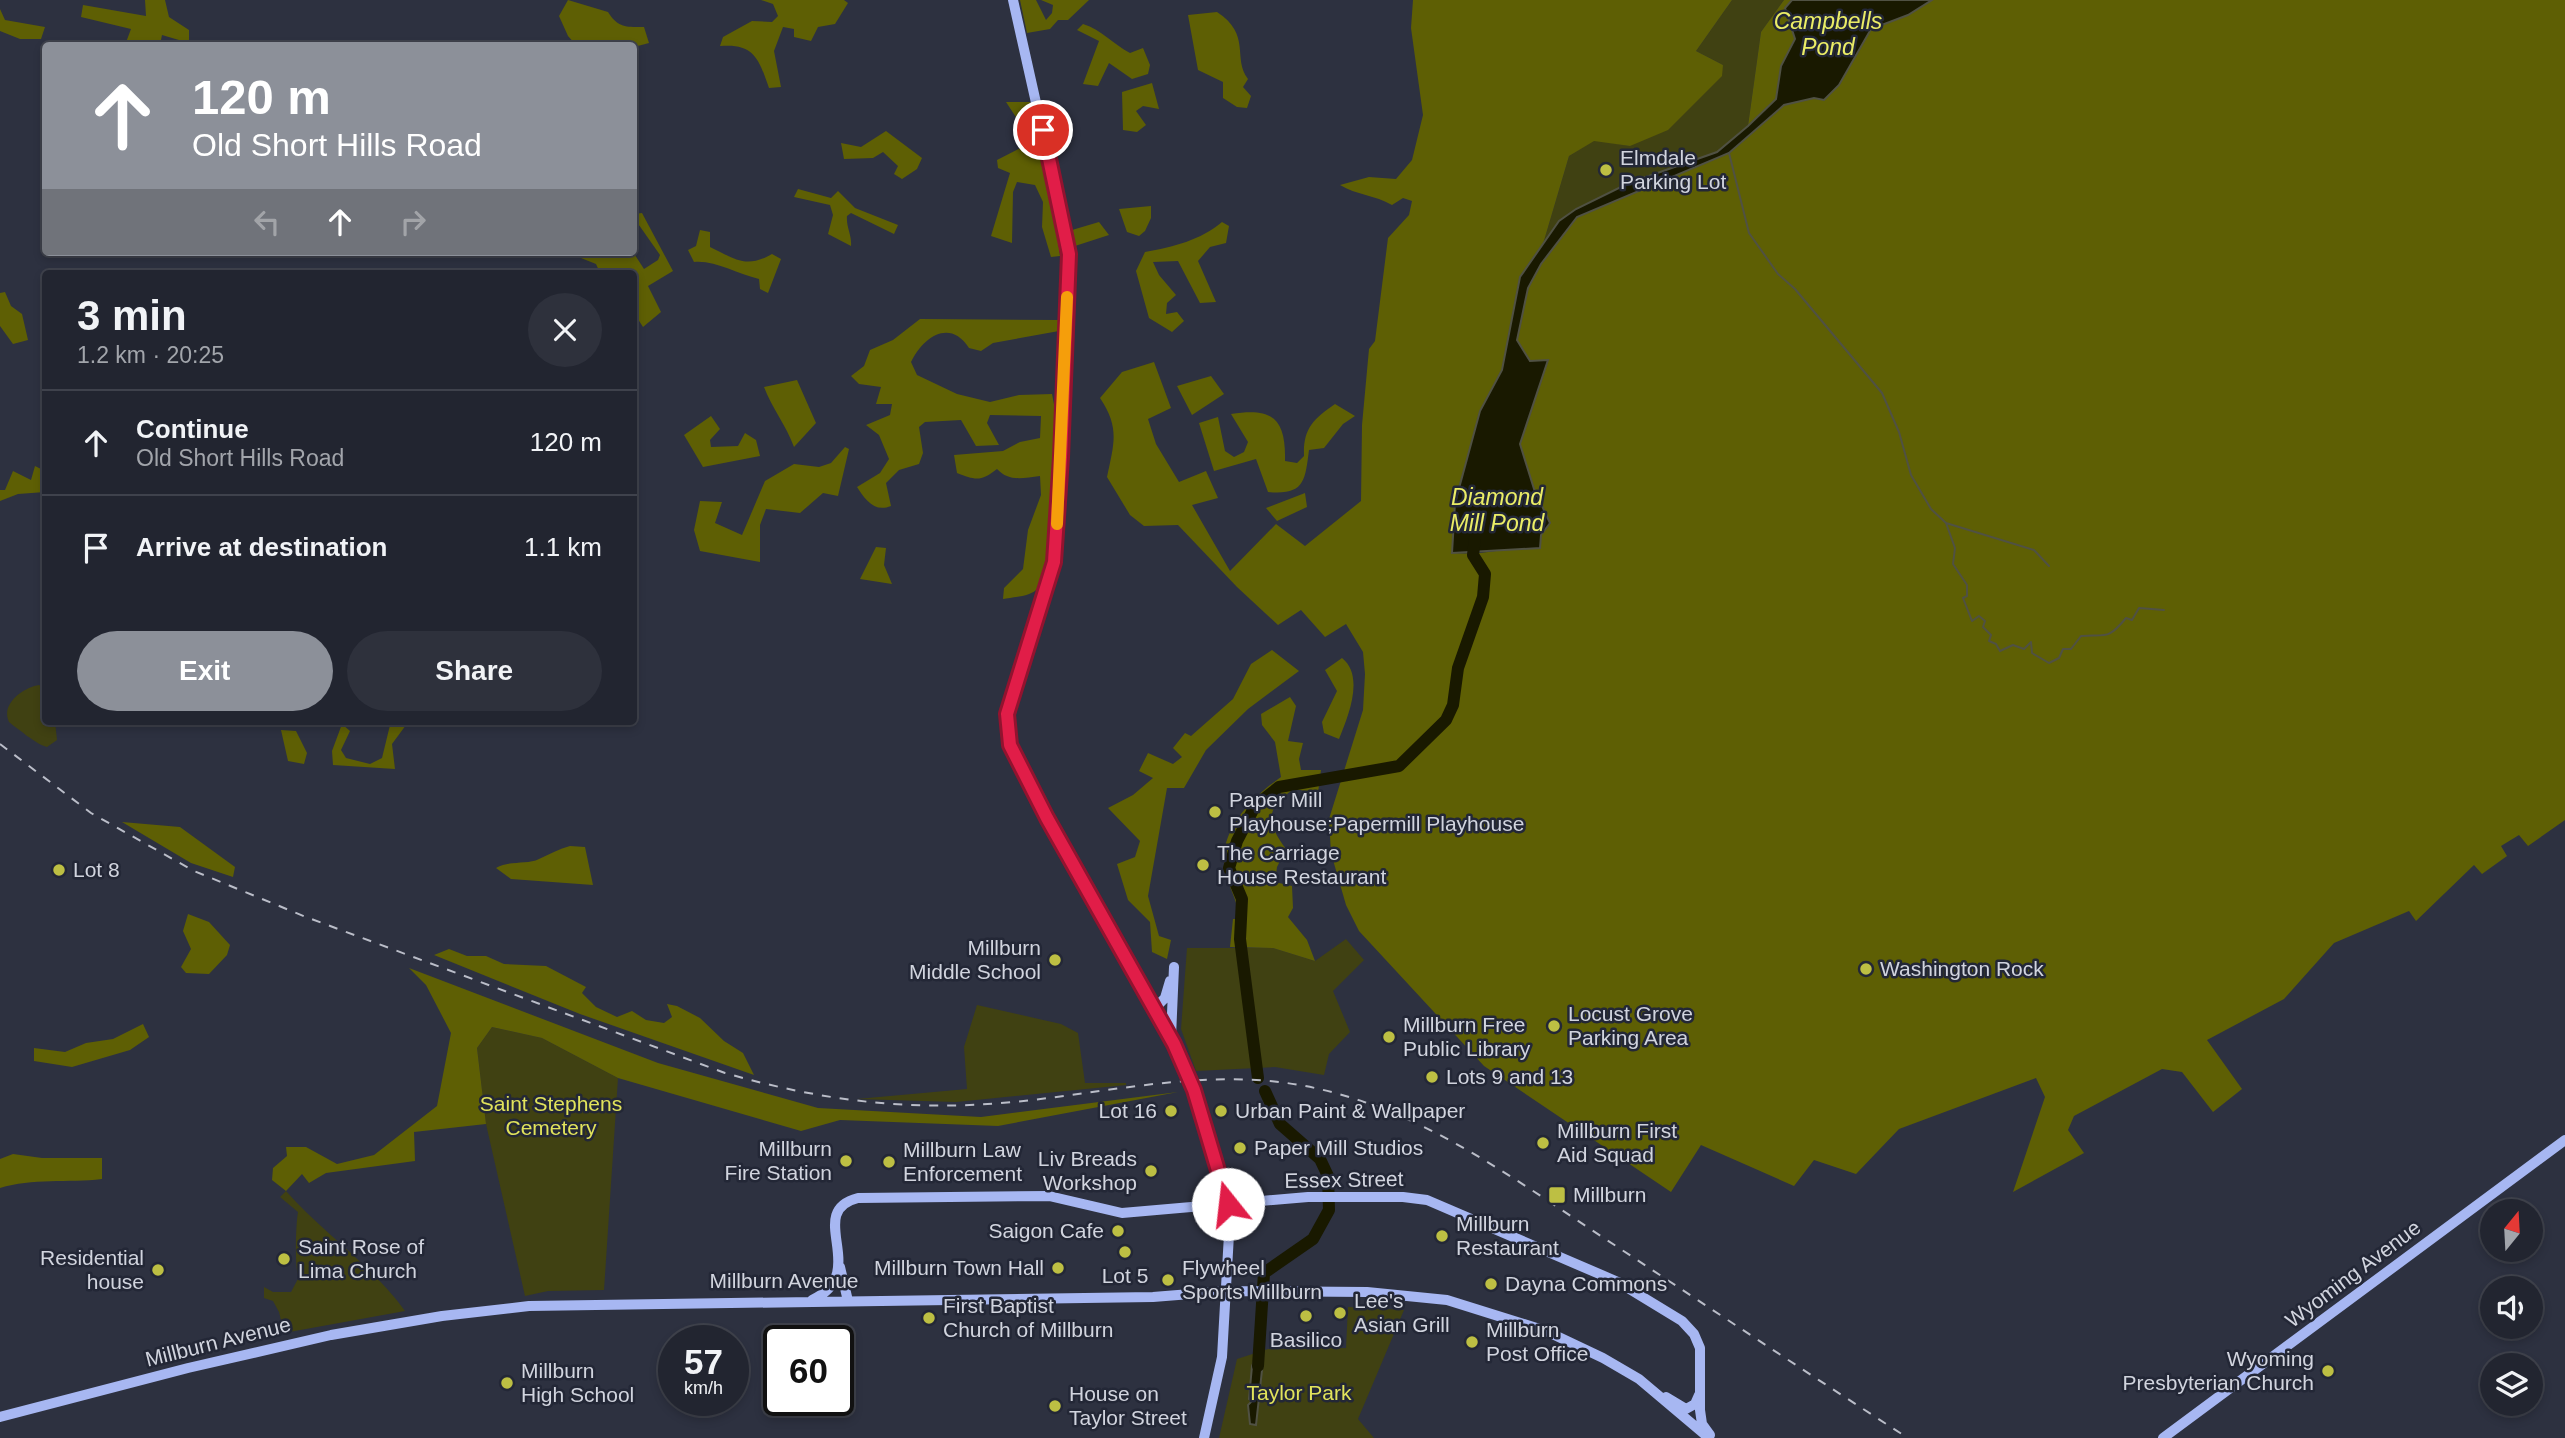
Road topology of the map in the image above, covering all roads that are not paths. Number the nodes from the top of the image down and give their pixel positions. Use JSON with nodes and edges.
{"nodes":[{"id":1,"x":1013,"y":0,"type":"edge"},
{"id":2,"x":1173,"y":1003,"type":"junction"},
{"id":3,"x":1156,"y":1011,"type":"junction"},
{"id":4,"x":1170,"y":1037,"type":"junction"},
{"id":5,"x":2565,"y":1140,"type":"edge"},
{"id":6,"x":1228,"y":1204,"type":"junction"},
{"id":7,"x":840,"y":1267,"type":"junction"},
{"id":8,"x":1228,"y":1291,"type":"junction"},
{"id":9,"x":812,"y":1300,"type":"junction"},
{"id":10,"x":848,"y":1301,"type":"junction"},
{"id":11,"x":1639,"y":1379,"type":"junction"},
{"id":12,"x":1699,"y":1394,"type":"junction"},
{"id":13,"x":0,"y":1417,"type":"edge"},
{"id":14,"x":1205,"y":1438,"type":"edge"},
{"id":15,"x":1710,"y":1438,"type":"edge"},
{"id":16,"x":2164,"y":1438,"type":"edge"}],
"edges":[{"from":1,"to":3,"type":"main road"},
{"from":2,"to":3,"type":"main road"},
{"from":2,"to":3,"type":"main road"},
{"from":2,"to":4,"type":"main road"},
{"from":3,"to":4,"type":"main road"},
{"from":4,"to":6,"type":"main road"},
{"from":5,"to":16,"type":"main road","name":"Wyoming Avenue"},
{"from":6,"to":7,"type":"main road","name":"Essex Street"},
{"from":6,"to":8,"type":"main road"},
{"from":6,"to":12,"type":"main road","name":"Essex Street"},
{"from":7,"to":9,"type":"main road"},
{"from":7,"to":10,"type":"main road"},
{"from":8,"to":10,"type":"main road","name":"Millburn Avenue"},
{"from":8,"to":11,"type":"main road","name":"Millburn Avenue"},
{"from":8,"to":14,"type":"main road"},
{"from":9,"to":10,"type":"main road","name":"Millburn Avenue"},
{"from":9,"to":13,"type":"main road","name":"Millburn Avenue"},
{"from":11,"to":12,"type":"main road"},
{"from":11,"to":15,"type":"main road","name":"Millburn Avenue"},
{"from":12,"to":15,"type":"main road","name":"Essex Street"}]}
